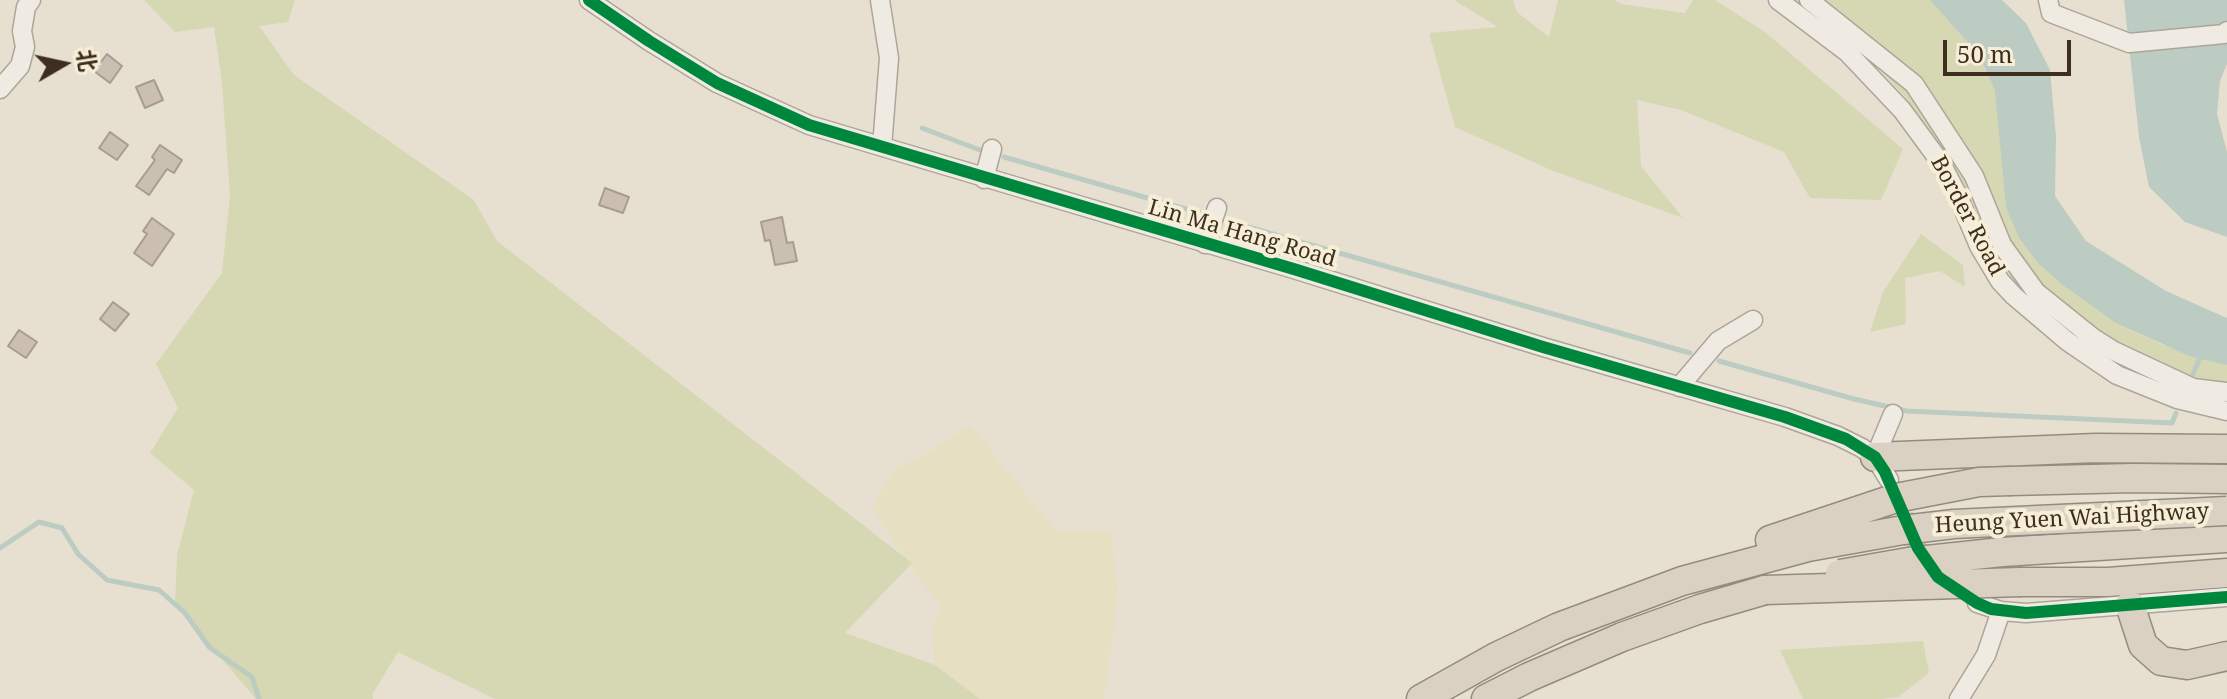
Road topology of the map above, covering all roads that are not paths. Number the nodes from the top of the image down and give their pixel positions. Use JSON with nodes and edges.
{"nodes":[{"id":1,"x":31,"y":0,"type":"edge"},
{"id":2,"x":589,"y":0,"type":"edge"},
{"id":3,"x":880,"y":0,"type":"edge"},
{"id":4,"x":1778,"y":0,"type":"edge"},
{"id":5,"x":1809,"y":0,"type":"edge"},
{"id":6,"x":2048,"y":0,"type":"edge"},
{"id":7,"x":2226,"y":34,"type":"edge"},
{"id":8,"x":0,"y":89,"type":"edge"},
{"id":9,"x":882,"y":147,"type":"junction"},
{"id":10,"x":992,"y":149,"type":"dead end"},
{"id":11,"x":984,"y":179,"type":"junction"},
{"id":12,"x":1217,"y":208,"type":"dead end"},
{"id":13,"x":1205,"y":244,"type":"junction"},
{"id":14,"x":1753,"y":320,"type":"dead end"},
{"id":15,"x":1679,"y":387,"type":"junction"},
{"id":16,"x":2227,"y":392,"type":"edge"},
{"id":17,"x":2227,"y":411,"type":"edge"},
{"id":18,"x":1893,"y":414,"type":"dead end"},
{"id":19,"x":2227,"y":449,"type":"edge"},
{"id":20,"x":1882,"y":469,"type":"junction"},
{"id":21,"x":2227,"y":479,"type":"edge"},
{"id":22,"x":2227,"y":511,"type":"edge"},
{"id":23,"x":2227,"y":538,"type":"edge"},
{"id":24,"x":2227,"y":573,"type":"edge"},
{"id":25,"x":1682,"y":581,"type":"junction"},
{"id":26,"x":1765,"y":590,"type":"junction"},
{"id":27,"x":2227,"y":597,"type":"edge"},
{"id":28,"x":1977,"y":603,"type":"dead end"},
{"id":29,"x":2130,"y":605,"type":"junction"},
{"id":30,"x":2001,"y":611,"type":"junction"},
{"id":31,"x":2227,"y":656,"type":"edge"},
{"id":32,"x":1421,"y":699,"type":"edge"},
{"id":33,"x":1486,"y":699,"type":"edge"},
{"id":34,"x":1959,"y":699,"type":"edge"}],
"edges":[{"from":1,"to":8,"type":"street"},
{"from":2,"to":9,"type":"street","name":"Lin Ma Hang Road"},
{"from":3,"to":9,"type":"street"},
{"from":4,"to":17,"type":"street","name":"Border Road"},
{"from":5,"to":16,"type":"street"},
{"from":6,"to":7,"type":"street"},
{"from":9,"to":11,"type":"street","name":"Lin Ma Hang Road"},
{"from":10,"to":11,"type":"street"},
{"from":11,"to":13,"type":"street","name":"Lin Ma Hang Road"},
{"from":12,"to":13,"type":"street"},
{"from":13,"to":15,"type":"street","name":"Lin Ma Hang Road"},
{"from":14,"to":15,"type":"street"},
{"from":15,"to":20,"type":"street","name":"Lin Ma Hang Road"},
{"from":18,"to":20,"type":"street"},
{"from":19,"to":20,"type":"highway"},
{"from":21,"to":25,"type":"highway","bridge":true},
{"from":22,"to":25,"type":"highway","name":"Heung Yuen Wai Highway","bridge":true},
{"from":23,"to":26,"type":"highway","name":"Heung Yuen Wai Highway","bridge":true},
{"from":24,"to":26,"type":"highway","bridge":true},
{"from":25,"to":32,"type":"highway","name":"Heung Yuen Wai Highway"},
{"from":26,"to":33,"type":"highway","name":"Heung Yuen Wai Highway"},
{"from":27,"to":29,"type":"street"},
{"from":28,"to":30,"type":"street"},
{"from":29,"to":30,"type":"street"},
{"from":29,"to":31,"type":"highway"},
{"from":30,"to":34,"type":"street"}]}
